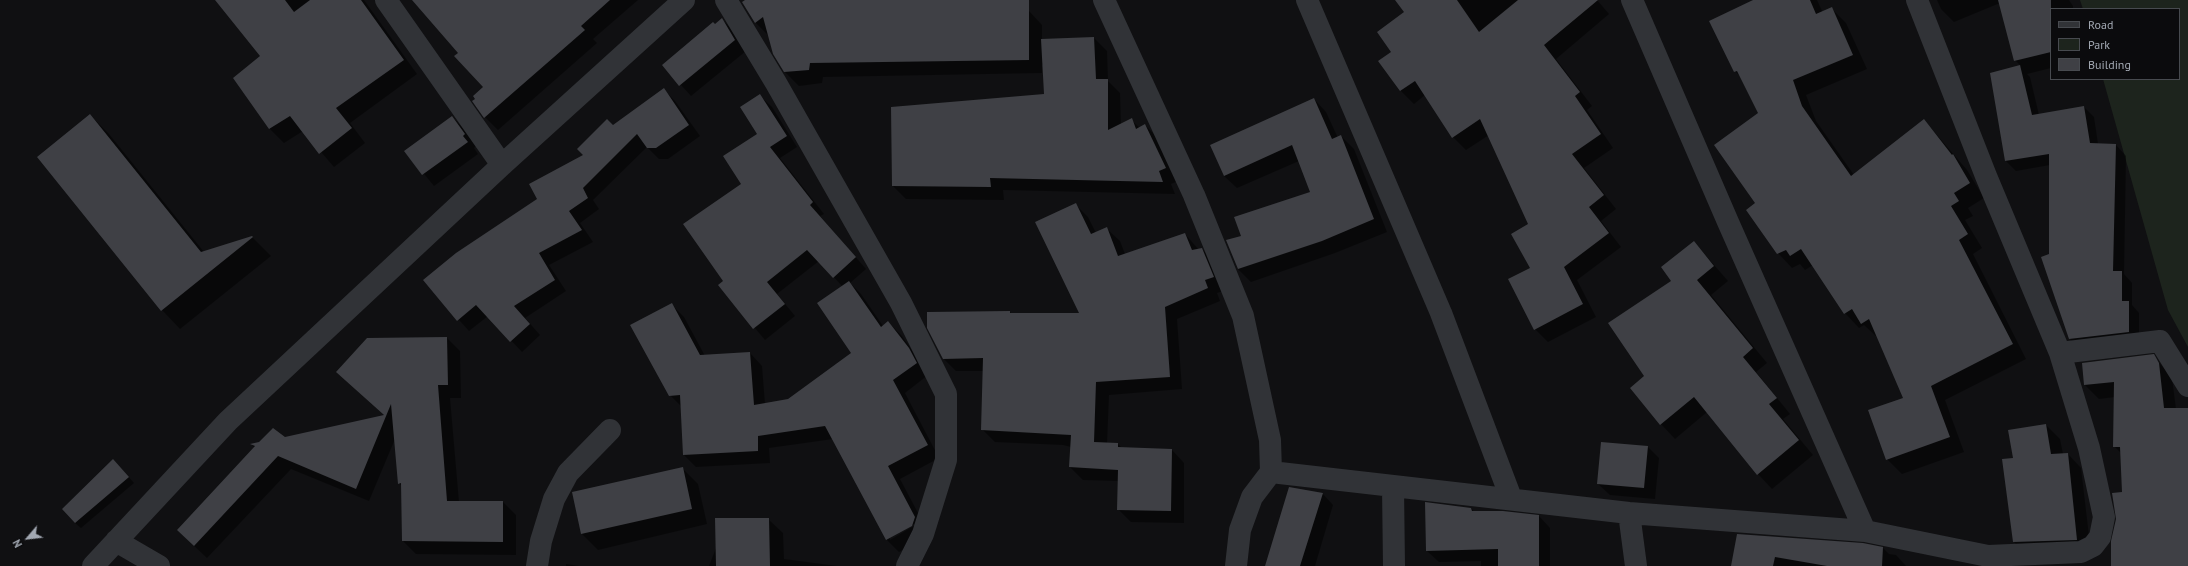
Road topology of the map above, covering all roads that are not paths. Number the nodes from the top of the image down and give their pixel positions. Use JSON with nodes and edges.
{"nodes":[{"id":1,"x":386,"y":0,"type":"edge"},
{"id":2,"x":684,"y":0,"type":"edge"},
{"id":3,"x":726,"y":0,"type":"edge"},
{"id":4,"x":1104,"y":0,"type":"edge"},
{"id":5,"x":1307,"y":0,"type":"edge"},
{"id":6,"x":1632,"y":0,"type":"edge"},
{"id":7,"x":1917,"y":0,"type":"edge"},
{"id":8,"x":502,"y":165,"type":"junction"},
{"id":9,"x":2060,"y":353,"type":"junction"},
{"id":10,"x":2188,"y":386,"type":"edge"},
{"id":11,"x":610,"y":430,"type":"dead end"},
{"id":12,"x":1271,"y":472,"type":"junction"},
{"id":13,"x":1393,"y":487,"type":"junction"},
{"id":14,"x":1512,"y":498,"type":"junction"},
{"id":15,"x":1629,"y":513,"type":"junction"},
{"id":16,"x":1865,"y":531,"type":"junction"},
{"id":17,"x":116,"y":541,"type":"junction"},
{"id":18,"x":1988,"y":561,"type":"edge"},
{"id":19,"x":93,"y":566,"type":"edge"},
{"id":20,"x":159,"y":566,"type":"edge"},
{"id":21,"x":537,"y":566,"type":"edge"},
{"id":22,"x":907,"y":566,"type":"edge"},
{"id":23,"x":1236,"y":566,"type":"edge"},
{"id":24,"x":1394,"y":566,"type":"edge"},
{"id":25,"x":1636,"y":566,"type":"edge"}],
"edges":[{"from":1,"to":8,"type":"street"},
{"from":2,"to":8,"type":"street"},
{"from":3,"to":22,"type":"street"},
{"from":4,"to":12,"type":"street"},
{"from":5,"to":14,"type":"street"},
{"from":6,"to":16,"type":"street"},
{"from":7,"to":9,"type":"street"},
{"from":8,"to":17,"type":"street"},
{"from":9,"to":10,"type":"street"},
{"from":9,"to":18,"type":"street"},
{"from":11,"to":21,"type":"street"},
{"from":12,"to":13,"type":"street"},
{"from":12,"to":23,"type":"street"},
{"from":13,"to":14,"type":"street"},
{"from":13,"to":24,"type":"street"},
{"from":14,"to":15,"type":"street"},
{"from":15,"to":16,"type":"street"},
{"from":15,"to":25,"type":"street"},
{"from":16,"to":18,"type":"street"},
{"from":17,"to":19,"type":"street"},
{"from":17,"to":20,"type":"street"}]}
